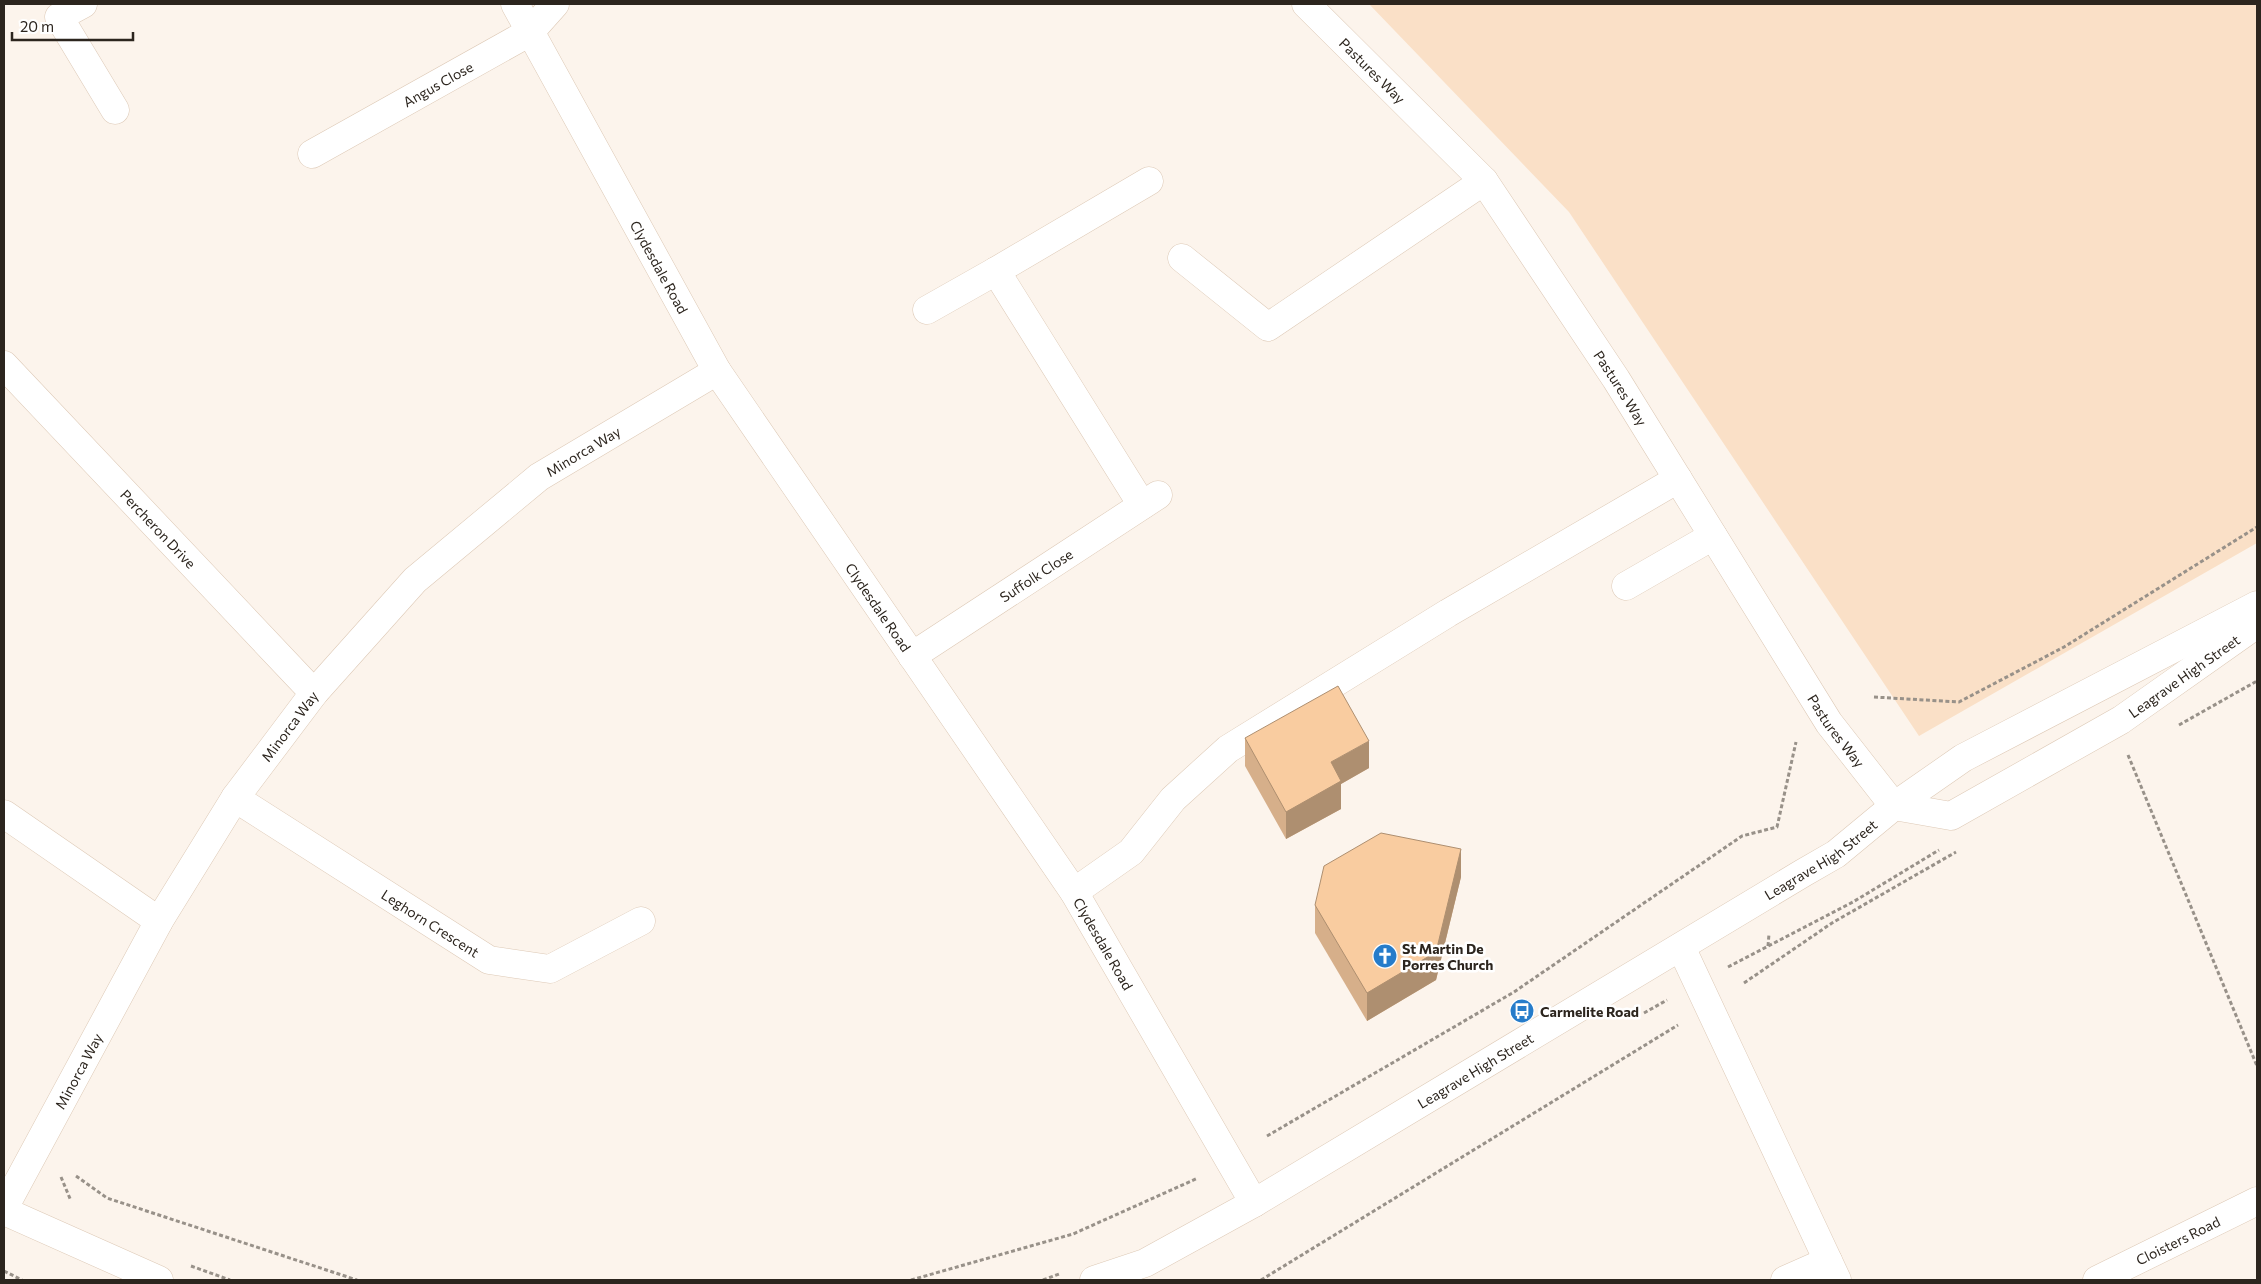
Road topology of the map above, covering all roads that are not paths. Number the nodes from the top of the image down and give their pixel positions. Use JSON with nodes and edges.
{"nodes":[{"id":1,"x":82,"y":4,"type":"edge"},
{"id":2,"x":516,"y":4,"type":"edge"},
{"id":3,"x":555,"y":4,"type":"edge"},
{"id":4,"x":1306,"y":4,"type":"edge"},
{"id":5,"x":530,"y":32,"type":"junction"},
{"id":6,"x":115,"y":110,"type":"dead end"},
{"id":7,"x":312,"y":154,"type":"dead end"},
{"id":8,"x":1149,"y":181,"type":"dead end"},
{"id":9,"x":1484,"y":181,"type":"junction"},
{"id":10,"x":1182,"y":258,"type":"dead end"},
{"id":11,"x":996,"y":271,"type":"junction"},
{"id":12,"x":927,"y":310,"type":"dead end"},
{"id":13,"x":4,"y":365,"type":"edge"},
{"id":14,"x":717,"y":371,"type":"junction"},
{"id":15,"x":1678,"y":479,"type":"junction"},
{"id":16,"x":1713,"y":536,"type":"junction"},
{"id":17,"x":1626,"y":586,"type":"dead end"},
{"id":18,"x":2257,"y":605,"type":"edge"},
{"id":19,"x":2257,"y":624,"type":"edge"},
{"id":20,"x":912,"y":656,"type":"junction"},
{"id":21,"x":314,"y":693,"type":"junction"},
{"id":22,"x":235,"y":798,"type":"junction"},
{"id":23,"x":1894,"y":806,"type":"junction"},
{"id":24,"x":4,"y":814,"type":"edge"},
{"id":25,"x":1074,"y":892,"type":"junction"},
{"id":26,"x":159,"y":920,"type":"junction"},
{"id":27,"x":641,"y":921,"type":"dead end"},
{"id":28,"x":1681,"y":947,"type":"junction"},
{"id":29,"x":2257,"y":1201,"type":"edge"},
{"id":30,"x":1254,"y":1203,"type":"junction"},
{"id":31,"x":4,"y":1210,"type":"edge"},
{"id":32,"x":1832,"y":1270,"type":"edge"},
{"id":33,"x":158,"y":1280,"type":"edge"},
{"id":34,"x":1094,"y":1280,"type":"edge"},
{"id":35,"x":1785,"y":1280,"type":"edge"},
{"id":36,"x":2097,"y":1280,"type":"edge"}],
"edges":[{"from":1,"to":6,"type":"street"},
{"from":2,"to":5,"type":"street","name":"Clydesdale Road"},
{"from":3,"to":5,"type":"street","name":"Angus Close"},
{"from":4,"to":9,"type":"street","name":"Pastures Way"},
{"from":5,"to":7,"type":"street","name":"Angus Close"},
{"from":5,"to":14,"type":"street","name":"Clydesdale Road"},
{"from":8,"to":11,"type":"street"},
{"from":9,"to":10,"type":"street"},
{"from":9,"to":15,"type":"street","name":"Pastures Way"},
{"from":11,"to":12,"type":"street"},
{"from":11,"to":20,"type":"street","name":"Suffolk Close"},
{"from":13,"to":21,"type":"street","name":"Percheron Drive"},
{"from":14,"to":20,"type":"street","name":"Clydesdale Road"},
{"from":14,"to":21,"type":"street","name":"Minorca Way"},
{"from":15,"to":16,"type":"street","name":"Pastures Way"},
{"from":15,"to":25,"type":"street"},
{"from":16,"to":17,"type":"street"},
{"from":16,"to":23,"type":"street","name":"Pastures Way"},
{"from":18,"to":23,"type":"street","name":"Leagrave High Street"},
{"from":19,"to":23,"type":"street","name":"Leagrave High Street"},
{"from":20,"to":25,"type":"street","name":"Clydesdale Road"},
{"from":21,"to":22,"type":"street","name":"Minorca Way"},
{"from":22,"to":26,"type":"street","name":"Minorca Way"},
{"from":22,"to":27,"type":"street","name":"Leghorn Crescent"},
{"from":23,"to":28,"type":"street","name":"Leagrave High Street"},
{"from":24,"to":26,"type":"street"},
{"from":25,"to":30,"type":"street","name":"Clydesdale Road"},
{"from":26,"to":31,"type":"street","name":"Minorca Way"},
{"from":28,"to":30,"type":"street","name":"Leagrave High Street"},
{"from":28,"to":32,"type":"street"},
{"from":29,"to":36,"type":"street","name":"Cloisters Road"},
{"from":30,"to":34,"type":"street","name":"Leagrave High Street"},
{"from":31,"to":33,"type":"street"},
{"from":32,"to":35,"type":"street"}]}
